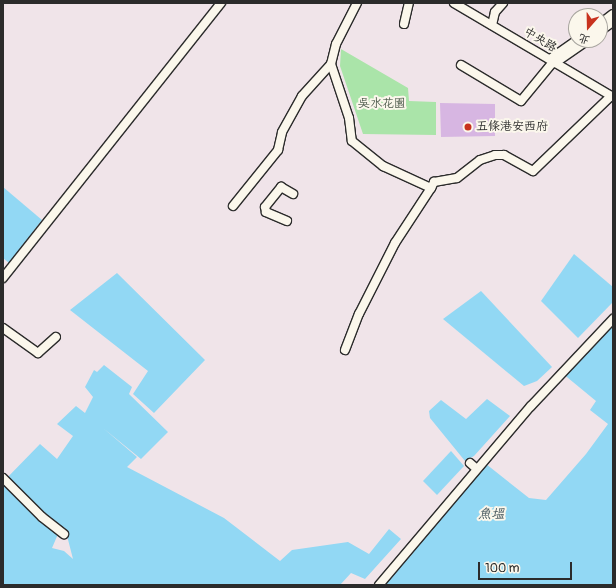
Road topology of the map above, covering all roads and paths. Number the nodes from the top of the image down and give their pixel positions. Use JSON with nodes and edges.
{"nodes":[{"id":1,"x":221,"y":3,"type":"edge"},
{"id":2,"x":356,"y":3,"type":"edge"},
{"id":3,"x":409,"y":3,"type":"edge"},
{"id":4,"x":503,"y":3,"type":"edge"},
{"id":5,"x":459,"y":4,"type":"edge"},
{"id":6,"x":404,"y":24,"type":"dead end"},
{"id":7,"x":492,"y":25,"type":"junction"},
{"id":8,"x":568,"y":48,"type":"edge"},
{"id":9,"x":575,"y":48,"type":"edge"},
{"id":10,"x":553,"y":61,"type":"junction"},
{"id":11,"x":331,"y":64,"type":"junction"},
{"id":12,"x":461,"y":65,"type":"dead end"},
{"id":13,"x":612,"y":97,"type":"edge"},
{"id":14,"x":431,"y":188,"type":"junction"},
{"id":15,"x":293,"y":194,"type":"dead end"},
{"id":16,"x":233,"y":206,"type":"dead end"},
{"id":17,"x":287,"y":221,"type":"dead end"},
{"id":18,"x":3,"y":278,"type":"edge"},
{"id":19,"x":613,"y":318,"type":"edge"},
{"id":20,"x":3,"y":328,"type":"edge"},
{"id":21,"x":56,"y":337,"type":"dead end"},
{"id":22,"x":345,"y":350,"type":"dead end"},
{"id":23,"x":470,"y":463,"type":"dead end"},
{"id":24,"x":477,"y":469,"type":"junction"},
{"id":25,"x":3,"y":478,"type":"edge"},
{"id":26,"x":64,"y":534,"type":"dead end"},
{"id":27,"x":380,"y":585,"type":"edge"}],
"edges":[{"from":1,"to":18,"type":"street"},
{"from":2,"to":11,"type":"street"},
{"from":3,"to":6,"type":"street"},
{"from":4,"to":7,"type":"street"},
{"from":5,"to":7,"type":"street","name":"中央路"},
{"from":7,"to":10,"type":"street","name":"中央路"},
{"from":8,"to":10,"type":"street"},
{"from":9,"to":10,"type":"street"},
{"from":10,"to":12,"type":"street"},
{"from":10,"to":13,"type":"street","name":"中央路"},
{"from":11,"to":14,"type":"street"},
{"from":11,"to":16,"type":"street"},
{"from":13,"to":14,"type":"street"},
{"from":14,"to":22,"type":"street"},
{"from":15,"to":17,"type":"street"},
{"from":19,"to":24,"type":"street"},
{"from":20,"to":21,"type":"street"},
{"from":23,"to":24,"type":"street"},
{"from":24,"to":27,"type":"street"},
{"from":25,"to":26,"type":"street"}]}
